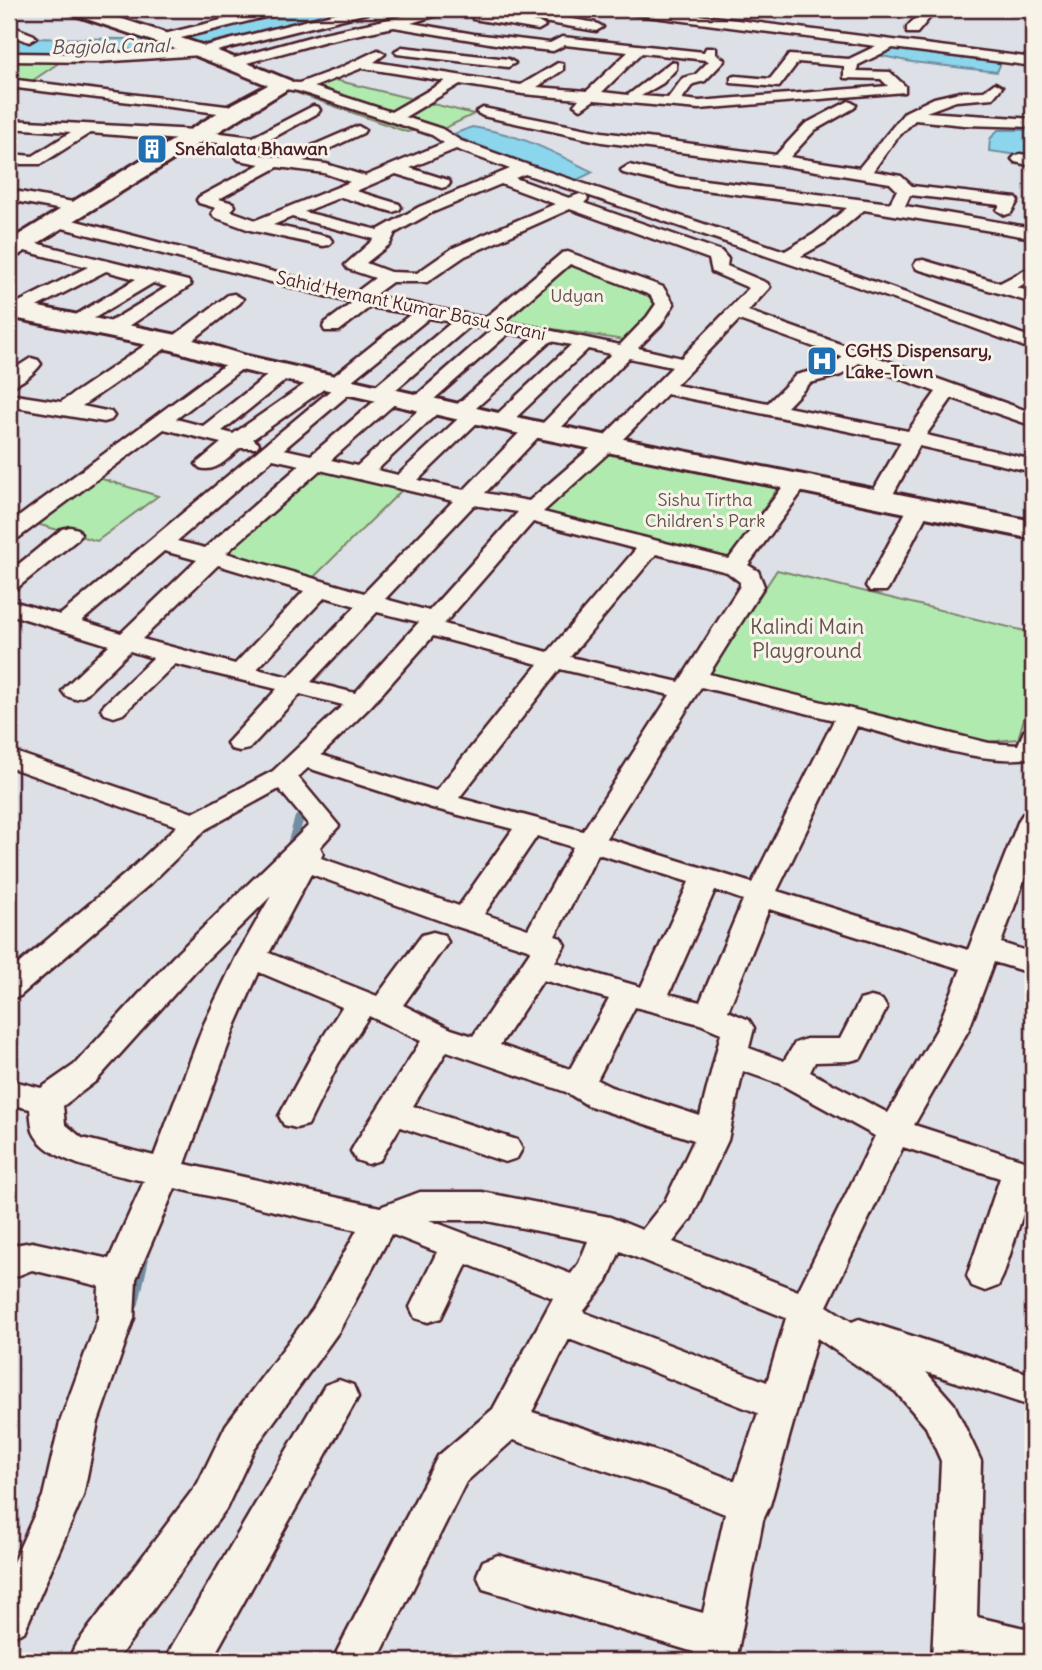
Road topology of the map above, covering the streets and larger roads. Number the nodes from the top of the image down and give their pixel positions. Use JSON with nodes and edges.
{"nodes":[{"id":1,"x":75,"y":9,"type":"edge"},
{"id":2,"x":280,"y":9,"type":"edge"},
{"id":3,"x":366,"y":9,"type":"edge"},
{"id":4,"x":451,"y":9,"type":"edge"},
{"id":5,"x":546,"y":9,"type":"edge"},
{"id":6,"x":623,"y":9,"type":"edge"},
{"id":7,"x":931,"y":9,"type":"edge"},
{"id":8,"x":1017,"y":9,"type":"edge"},
{"id":9,"x":1033,"y":9,"type":"edge"},
{"id":10,"x":198,"y":13,"type":"dead end"},
{"id":11,"x":478,"y":16,"type":"dead end"},
{"id":12,"x":227,"y":22,"type":"junction"},
{"id":13,"x":396,"y":23,"type":"junction"},
{"id":14,"x":589,"y":26,"type":"junction"},
{"id":15,"x":9,"y":29,"type":"edge"},
{"id":16,"x":422,"y":30,"type":"junction"},
{"id":17,"x":616,"y":30,"type":"dead end"},
{"id":18,"x":785,"y":30,"type":"junction"},
{"id":19,"x":912,"y":30,"type":"dead end"},
{"id":20,"x":819,"y":32,"type":"junction"},
{"id":21,"x":324,"y":37,"type":"junction"},
{"id":22,"x":29,"y":38,"type":"dead end"},
{"id":23,"x":161,"y":39,"type":"junction"},
{"id":24,"x":480,"y":39,"type":"junction"},
{"id":25,"x":641,"y":42,"type":"junction"},
{"id":26,"x":774,"y":43,"type":"dead end"},
{"id":27,"x":892,"y":43,"type":"junction"},
{"id":28,"x":533,"y":45,"type":"junction"},
{"id":29,"x":462,"y":48,"type":"dead end"},
{"id":30,"x":808,"y":48,"type":"dead end"},
{"id":31,"x":384,"y":49,"type":"junction"},
{"id":32,"x":201,"y":51,"type":"junction"},
{"id":33,"x":9,"y":57,"type":"edge"},
{"id":34,"x":559,"y":57,"type":"junction"},
{"id":35,"x":713,"y":58,"type":"junction"},
{"id":36,"x":737,"y":62,"type":"dead end"},
{"id":37,"x":1033,"y":62,"type":"edge"},
{"id":38,"x":233,"y":63,"type":"junction"},
{"id":39,"x":508,"y":63,"type":"junction"},
{"id":40,"x":851,"y":63,"type":"junction"},
{"id":41,"x":363,"y":64,"type":"junction"},
{"id":42,"x":671,"y":66,"type":"dead end"},
{"id":43,"x":459,"y":78,"type":"junction"},
{"id":44,"x":736,"y":80,"type":"dead end"},
{"id":45,"x":9,"y":83,"type":"edge"},
{"id":46,"x":480,"y":83,"type":"junction"},
{"id":47,"x":292,"y":86,"type":"junction"},
{"id":48,"x":995,"y":87,"type":"dead end"},
{"id":49,"x":523,"y":90,"type":"junction"},
{"id":50,"x":592,"y":96,"type":"junction"},
{"id":51,"x":631,"y":100,"type":"junction"},
{"id":52,"x":671,"y":104,"type":"junction"},
{"id":53,"x":849,"y":105,"type":"dead end"},
{"id":54,"x":313,"y":110,"type":"dead end"},
{"id":55,"x":234,"y":111,"type":"junction"},
{"id":56,"x":909,"y":114,"type":"junction"},
{"id":57,"x":391,"y":118,"type":"junction"},
{"id":58,"x":1033,"y":123,"type":"edge"},
{"id":59,"x":9,"y":124,"type":"edge"},
{"id":60,"x":88,"y":128,"type":"junction"},
{"id":61,"x":555,"y":128,"type":"junction"},
{"id":62,"x":358,"y":130,"type":"dead end"},
{"id":63,"x":437,"y":132,"type":"junction"},
{"id":64,"x":196,"y":135,"type":"junction"},
{"id":65,"x":601,"y":137,"type":"junction"},
{"id":66,"x":255,"y":142,"type":"junction"},
{"id":67,"x":456,"y":144,"type":"junction"},
{"id":68,"x":655,"y":144,"type":"junction"},
{"id":69,"x":583,"y":149,"type":"dead end"},
{"id":70,"x":9,"y":159,"type":"edge"},
{"id":71,"x":780,"y":160,"type":"junction"},
{"id":72,"x":283,"y":162,"type":"junction"},
{"id":73,"x":394,"y":169,"type":"junction"},
{"id":74,"x":525,"y":169,"type":"junction"},
{"id":75,"x":629,"y":170,"type":"junction"},
{"id":76,"x":337,"y":172,"type":"junction"},
{"id":77,"x":863,"y":174,"type":"junction"},
{"id":78,"x":501,"y":179,"type":"junction"},
{"id":79,"x":365,"y":181,"type":"junction"},
{"id":80,"x":314,"y":183,"type":"dead end"},
{"id":81,"x":442,"y":183,"type":"dead end"},
{"id":82,"x":905,"y":190,"type":"junction"},
{"id":83,"x":339,"y":191,"type":"junction"},
{"id":84,"x":595,"y":191,"type":"junction"},
{"id":85,"x":10,"y":196,"type":"edge"},
{"id":86,"x":571,"y":203,"type":"junction"},
{"id":87,"x":860,"y":205,"type":"junction"},
{"id":88,"x":393,"y":207,"type":"dead end"},
{"id":89,"x":78,"y":208,"type":"junction"},
{"id":90,"x":895,"y":209,"type":"junction"},
{"id":91,"x":1005,"y":210,"type":"dead end"},
{"id":92,"x":287,"y":213,"type":"junction"},
{"id":93,"x":57,"y":221,"type":"junction"},
{"id":94,"x":256,"y":226,"type":"junction"},
{"id":95,"x":1033,"y":233,"type":"edge"},
{"id":96,"x":385,"y":237,"type":"junction"},
{"id":97,"x":323,"y":241,"type":"dead end"},
{"id":98,"x":12,"y":248,"type":"edge"},
{"id":99,"x":787,"y":257,"type":"junction"},
{"id":100,"x":105,"y":265,"type":"junction"},
{"id":101,"x":923,"y":265,"type":"dead end"},
{"id":102,"x":1033,"y":271,"type":"edge"},
{"id":103,"x":388,"y":277,"type":"junction"},
{"id":104,"x":151,"y":278,"type":"junction"},
{"id":105,"x":1002,"y":289,"type":"junction"},
{"id":106,"x":1033,"y":298,"type":"edge"},
{"id":107,"x":234,"y":299,"type":"dead end"},
{"id":108,"x":363,"y":299,"type":"junction"},
{"id":109,"x":13,"y":310,"type":"edge"},
{"id":110,"x":425,"y":312,"type":"junction"},
{"id":111,"x":735,"y":312,"type":"junction"},
{"id":112,"x":466,"y":320,"type":"junction"},
{"id":113,"x":76,"y":323,"type":"junction"},
{"id":114,"x":497,"y":325,"type":"junction"},
{"id":115,"x":332,"y":327,"type":"dead end"},
{"id":116,"x":110,"y":330,"type":"junction"},
{"id":117,"x":547,"y":335,"type":"junction"},
{"id":118,"x":171,"y":342,"type":"junction"},
{"id":119,"x":585,"y":342,"type":"junction"},
{"id":120,"x":1033,"y":344,"type":"edge"},
{"id":121,"x":626,"y":351,"type":"junction"},
{"id":122,"x":852,"y":355,"type":"junction"},
{"id":123,"x":242,"y":362,"type":"junction"},
{"id":124,"x":31,"y":364,"type":"dead end"},
{"id":125,"x":684,"y":365,"type":"junction"},
{"id":126,"x":284,"y":372,"type":"junction"},
{"id":127,"x":9,"y":381,"type":"edge"},
{"id":128,"x":335,"y":383,"type":"junction"},
{"id":129,"x":664,"y":388,"type":"junction"},
{"id":130,"x":947,"y":391,"type":"junction"},
{"id":131,"x":386,"y":394,"type":"junction"},
{"id":132,"x":9,"y":400,"type":"edge"},
{"id":133,"x":65,"y":409,"type":"junction"},
{"id":134,"x":774,"y":409,"type":"junction"},
{"id":135,"x":459,"y":410,"type":"junction"},
{"id":136,"x":104,"y":416,"type":"dead end"},
{"id":137,"x":1033,"y":420,"type":"edge"},
{"id":138,"x":162,"y":422,"type":"junction"},
{"id":139,"x":540,"y":430,"type":"junction"},
{"id":140,"x":207,"y":433,"type":"junction"},
{"id":141,"x":913,"y":438,"type":"junction"},
{"id":142,"x":236,"y":440,"type":"junction"},
{"id":143,"x":608,"y":442,"type":"junction"},
{"id":144,"x":270,"y":451,"type":"junction"},
{"id":145,"x":315,"y":463,"type":"junction"},
{"id":146,"x":207,"y":464,"type":"dead end"},
{"id":147,"x":1033,"y":466,"type":"edge"},
{"id":148,"x":361,"y":474,"type":"junction"},
{"id":149,"x":798,"y":482,"type":"junction"},
{"id":150,"x":402,"y":483,"type":"junction"},
{"id":151,"x":466,"y":497,"type":"junction"},
{"id":152,"x":879,"y":499,"type":"junction"},
{"id":153,"x":919,"y":508,"type":"junction"},
{"id":154,"x":532,"y":512,"type":"junction"},
{"id":155,"x":1033,"y":530,"type":"edge"},
{"id":156,"x":9,"y":534,"type":"edge"},
{"id":157,"x":69,"y":534,"type":"dead end"},
{"id":158,"x":159,"y":543,"type":"junction"},
{"id":159,"x":651,"y":547,"type":"junction"},
{"id":160,"x":212,"y":556,"type":"junction"},
{"id":161,"x":735,"y":567,"type":"junction"},
{"id":162,"x":9,"y":583,"type":"edge"},
{"id":163,"x":878,"y":586,"type":"dead end"},
{"id":164,"x":319,"y":589,"type":"junction"},
{"id":165,"x":370,"y":603,"type":"junction"},
{"id":166,"x":11,"y":610,"type":"edge"},
{"id":167,"x":66,"y":622,"type":"junction"},
{"id":168,"x":432,"y":623,"type":"junction"},
{"id":169,"x":125,"y":642,"type":"junction"},
{"id":170,"x":170,"y":655,"type":"junction"},
{"id":171,"x":554,"y":661,"type":"junction"},
{"id":172,"x":240,"y":673,"type":"junction"},
{"id":173,"x":690,"y":685,"type":"junction"},
{"id":174,"x":294,"y":686,"type":"junction"},
{"id":175,"x":75,"y":691,"type":"dead end"},
{"id":176,"x":361,"y":702,"type":"junction"},
{"id":177,"x":114,"y":709,"type":"dead end"},
{"id":178,"x":849,"y":716,"type":"junction"},
{"id":179,"x":240,"y":743,"type":"dead end"},
{"id":180,"x":1032,"y":747,"type":"edge"},
{"id":181,"x":9,"y":758,"type":"edge"},
{"id":182,"x":292,"y":767,"type":"junction"},
{"id":183,"x":442,"y":802,"type":"junction"},
{"id":184,"x":1033,"y":820,"type":"edge"},
{"id":185,"x":196,"y":823,"type":"junction"},
{"id":186,"x":530,"y":825,"type":"junction"},
{"id":187,"x":325,"y":826,"type":"junction"},
{"id":188,"x":590,"y":842,"type":"junction"},
{"id":189,"x":294,"y":865,"type":"junction"},
{"id":190,"x":706,"y":877,"type":"junction"},
{"id":191,"x":758,"y":895,"type":"junction"},
{"id":192,"x":465,"y":919,"type":"junction"},
{"id":193,"x":433,"y":942,"type":"dead end"},
{"id":194,"x":537,"y":954,"type":"junction"},
{"id":195,"x":251,"y":957,"type":"junction"},
{"id":196,"x":982,"y":957,"type":"junction"},
{"id":197,"x":1033,"y":964,"type":"edge"},
{"id":198,"x":9,"y":988,"type":"edge"},
{"id":199,"x":639,"y":997,"type":"junction"},
{"id":200,"x":373,"y":1006,"type":"junction"},
{"id":201,"x":872,"y":1008,"type":"dead end"},
{"id":202,"x":710,"y":1016,"type":"junction"},
{"id":203,"x":440,"y":1037,"type":"junction"},
{"id":204,"x":481,"y":1049,"type":"junction"},
{"id":205,"x":731,"y":1055,"type":"junction"},
{"id":206,"x":791,"y":1076,"type":"junction"},
{"id":207,"x":578,"y":1083,"type":"junction"},
{"id":208,"x":9,"y":1092,"type":"edge"},
{"id":209,"x":46,"y":1101,"type":"junction"},
{"id":210,"x":393,"y":1112,"type":"junction"},
{"id":211,"x":296,"y":1116,"type":"dead end"},
{"id":212,"x":894,"y":1131,"type":"junction"},
{"id":213,"x":712,"y":1132,"type":"junction"},
{"id":214,"x":505,"y":1149,"type":"dead end"},
{"id":215,"x":368,"y":1151,"type":"dead end"},
{"id":216,"x":164,"y":1174,"type":"junction"},
{"id":217,"x":1026,"y":1174,"type":"edge"},
{"id":218,"x":386,"y":1220,"type":"junction"},
{"id":219,"x":610,"y":1231,"type":"junction"},
{"id":220,"x":458,"y":1247,"type":"junction"},
{"id":221,"x":648,"y":1248,"type":"junction"},
{"id":222,"x":9,"y":1265,"type":"edge"},
{"id":223,"x":118,"y":1275,"type":"junction"},
{"id":224,"x":985,"y":1276,"type":"dead end"},
{"id":225,"x":569,"y":1306,"type":"junction"},
{"id":226,"x":428,"y":1307,"type":"dead end"},
{"id":227,"x":815,"y":1317,"type":"junction"},
{"id":228,"x":1033,"y":1391,"type":"edge"},
{"id":229,"x":340,"y":1396,"type":"dead end"},
{"id":230,"x":780,"y":1404,"type":"junction"},
{"id":231,"x":507,"y":1421,"type":"junction"},
{"id":232,"x":750,"y":1505,"type":"junction"},
{"id":233,"x":498,"y":1575,"type":"dead end"},
{"id":234,"x":9,"y":1618,"type":"edge"},
{"id":235,"x":955,"y":1647,"type":"edge"},
{"id":236,"x":716,"y":1650,"type":"edge"},
{"id":237,"x":1033,"y":1651,"type":"edge"},
{"id":238,"x":90,"y":1661,"type":"edge"},
{"id":239,"x":187,"y":1661,"type":"edge"},
{"id":240,"x":354,"y":1661,"type":"edge"}],
"edges":[{"from":1,"to":23,"type":"street"},
{"from":2,"to":12,"type":"street"},
{"from":3,"to":32,"type":"street"},
{"from":4,"to":13,"type":"street"},
{"from":5,"to":14,"type":"street"},
{"from":6,"to":18,"type":"street"},
{"from":7,"to":19,"type":"street"},
{"from":8,"to":9,"type":"street"},
{"from":10,"to":12,"type":"street"},
{"from":11,"to":14,"type":"street"},
{"from":12,"to":23,"type":"street"},
{"from":13,"to":16,"type":"street"},
{"from":13,"to":21,"type":"street"},
{"from":14,"to":17,"type":"street"},
{"from":15,"to":22,"type":"street"},
{"from":16,"to":24,"type":"street"},
{"from":16,"to":31,"type":"street"},
{"from":18,"to":20,"type":"street"},
{"from":18,"to":26,"type":"street"},
{"from":20,"to":27,"type":"street"},
{"from":20,"to":30,"type":"street"},
{"from":21,"to":31,"type":"street"},
{"from":21,"to":38,"type":"street"},
{"from":23,"to":32,"type":"street"},
{"from":24,"to":28,"type":"street"},
{"from":24,"to":29,"type":"street"},
{"from":25,"to":34,"type":"street"},
{"from":25,"to":35,"type":"street"},
{"from":25,"to":50,"type":"street"},
{"from":27,"to":37,"type":"street"},
{"from":27,"to":40,"type":"street"},
{"from":28,"to":34,"type":"street"},
{"from":28,"to":39,"type":"street"},
{"from":31,"to":39,"type":"street"},
{"from":31,"to":41,"type":"street"},
{"from":32,"to":33,"type":"street"},
{"from":32,"to":38,"type":"street"},
{"from":34,"to":49,"type":"street"},
{"from":35,"to":36,"type":"street"},
{"from":35,"to":52,"type":"street"},
{"from":38,"to":47,"type":"street"},
{"from":39,"to":46,"type":"street"},
{"from":40,"to":44,"type":"street"},
{"from":40,"to":52,"type":"street"},
{"from":41,"to":43,"type":"street"},
{"from":41,"to":47,"type":"street"},
{"from":42,"to":51,"type":"street"},
{"from":43,"to":46,"type":"street"},
{"from":43,"to":57,"type":"street"},
{"from":45,"to":55,"type":"street"},
{"from":46,"to":49,"type":"street"},
{"from":47,"to":55,"type":"street"},
{"from":47,"to":57,"type":"street"},
{"from":48,"to":56,"type":"street"},
{"from":49,"to":50,"type":"street"},
{"from":50,"to":51,"type":"street"},
{"from":50,"to":61,"type":"street"},
{"from":51,"to":52,"type":"street"},
{"from":53,"to":71,"type":"street"},
{"from":54,"to":66,"type":"street"},
{"from":55,"to":64,"type":"street"},
{"from":56,"to":58,"type":"street"},
{"from":56,"to":77,"type":"street"},
{"from":57,"to":63,"type":"street"},
{"from":59,"to":60,"type":"street"},
{"from":60,"to":64,"type":"street"},
{"from":60,"to":70,"type":"street"},
{"from":61,"to":63,"type":"street"},
{"from":61,"to":65,"type":"street"},
{"from":62,"to":72,"type":"street"},
{"from":63,"to":67,"type":"street"},
{"from":64,"to":66,"type":"street"},
{"from":64,"to":89,"type":"street"},
{"from":65,"to":68,"type":"street"},
{"from":65,"to":69,"type":"street"},
{"from":66,"to":72,"type":"street"},
{"from":67,"to":73,"type":"street"},
{"from":67,"to":74,"type":"street"},
{"from":68,"to":71,"type":"street"},
{"from":68,"to":75,"type":"street"},
{"from":71,"to":77,"type":"street"},
{"from":72,"to":76,"type":"street"},
{"from":72,"to":94,"type":"street"},
{"from":73,"to":79,"type":"street"},
{"from":73,"to":81,"type":"street"},
{"from":74,"to":78,"type":"street"},
{"from":74,"to":84,"type":"street"},
{"from":75,"to":84,"type":"street"},
{"from":75,"to":87,"type":"street"},
{"from":76,"to":79,"type":"street"},
{"from":76,"to":80,"type":"street"},
{"from":77,"to":82,"type":"street"},
{"from":78,"to":86,"type":"street"},
{"from":78,"to":96,"type":"street"},
{"from":79,"to":83,"type":"street"},
{"from":82,"to":90,"type":"street"},
{"from":82,"to":91,"type":"street"},
{"from":83,"to":88,"type":"street"},
{"from":83,"to":92,"type":"street"},
{"from":84,"to":86,"type":"street"},
{"from":84,"to":99,"type":"street"},
{"from":85,"to":89,"type":"street"},
{"from":86,"to":103,"type":"street"},
{"from":86,"to":111,"type":"street"},
{"from":87,"to":90,"type":"street"},
{"from":87,"to":99,"type":"street"},
{"from":89,"to":93,"type":"street"},
{"from":90,"to":95,"type":"street"},
{"from":92,"to":94,"type":"street"},
{"from":92,"to":96,"type":"street"},
{"from":93,"to":98,"type":"street"},
{"from":93,"to":108,"type":"street","name":"Sahid Hemant Kumar Basu Sarani"},
{"from":94,"to":97,"type":"street"},
{"from":96,"to":103,"type":"street"},
{"from":98,"to":100,"type":"street"},
{"from":99,"to":120,"type":"street"},
{"from":100,"to":104,"type":"street"},
{"from":100,"to":109,"type":"street"},
{"from":101,"to":105,"type":"street"},
{"from":102,"to":105,"type":"street"},
{"from":103,"to":108,"type":"street"},
{"from":104,"to":113,"type":"street"},
{"from":104,"to":116,"type":"street"},
{"from":105,"to":106,"type":"street"},
{"from":107,"to":118,"type":"street"},
{"from":108,"to":110,"type":"street","name":"Sahid Hemant Kumar Basu Sarani"},
{"from":108,"to":115,"type":"street"},
{"from":109,"to":113,"type":"street"},
{"from":110,"to":112,"type":"street","name":"Sahid Hemant Kumar Basu Sarani"},
{"from":110,"to":128,"type":"street"},
{"from":111,"to":122,"type":"street"},
{"from":111,"to":125,"type":"street"},
{"from":112,"to":114,"type":"street","name":"Sahid Hemant Kumar Basu Sarani"},
{"from":112,"to":131,"type":"street"},
{"from":113,"to":116,"type":"street"},
{"from":114,"to":117,"type":"street","name":"Sahid Hemant Kumar Basu Sarani"},
{"from":114,"to":121,"type":"street"},
{"from":114,"to":135,"type":"street"},
{"from":116,"to":118,"type":"street"},
{"from":117,"to":119,"type":"street","name":"Sahid Hemant Kumar Basu Sarani"},
{"from":117,"to":135,"type":"street"},
{"from":118,"to":123,"type":"street"},
{"from":118,"to":133,"type":"street"},
{"from":119,"to":121,"type":"street","name":"Sahid Hemant Kumar Basu Sarani"},
{"from":119,"to":135,"type":"street"},
{"from":121,"to":125,"type":"street","name":"Sahid Hemant Kumar Basu Sarani"},
{"from":121,"to":139,"type":"street"},
{"from":122,"to":130,"type":"street"},
{"from":122,"to":134,"type":"street"},
{"from":123,"to":126,"type":"street"},
{"from":123,"to":138,"type":"street"},
{"from":124,"to":127,"type":"street"},
{"from":125,"to":129,"type":"street"},
{"from":126,"to":128,"type":"street"},
{"from":126,"to":140,"type":"street"},
{"from":128,"to":131,"type":"street"},
{"from":128,"to":142,"type":"street"},
{"from":128,"to":144,"type":"street"},
{"from":129,"to":134,"type":"street"},
{"from":129,"to":143,"type":"street"},
{"from":130,"to":137,"type":"street"},
{"from":130,"to":141,"type":"street"},
{"from":131,"to":135,"type":"street"},
{"from":131,"to":145,"type":"street"},
{"from":132,"to":133,"type":"street"},
{"from":133,"to":136,"type":"street"},
{"from":134,"to":141,"type":"street"},
{"from":135,"to":139,"type":"street"},
{"from":135,"to":148,"type":"street"},
{"from":135,"to":150,"type":"street"},
{"from":138,"to":140,"type":"street"},
{"from":138,"to":156,"type":"street"},
{"from":139,"to":143,"type":"street"},
{"from":139,"to":151,"type":"street"},
{"from":140,"to":142,"type":"street"},
{"from":141,"to":147,"type":"street"},
{"from":141,"to":152,"type":"street"},
{"from":142,"to":144,"type":"street"},
{"from":142,"to":146,"type":"street"},
{"from":143,"to":149,"type":"street"},
{"from":143,"to":154,"type":"street"},
{"from":144,"to":145,"type":"street"},
{"from":144,"to":158,"type":"street"},
{"from":145,"to":148,"type":"street"},
{"from":145,"to":160,"type":"street"},
{"from":148,"to":150,"type":"street"},
{"from":149,"to":152,"type":"street"},
{"from":149,"to":161,"type":"street"},
{"from":150,"to":151,"type":"street"},
{"from":151,"to":154,"type":"street"},
{"from":151,"to":165,"type":"street"},
{"from":152,"to":153,"type":"street"},
{"from":153,"to":155,"type":"street"},
{"from":153,"to":163,"type":"street"},
{"from":154,"to":159,"type":"street"},
{"from":154,"to":168,"type":"street"},
{"from":157,"to":162,"type":"street"},
{"from":158,"to":160,"type":"street"},
{"from":158,"to":167,"type":"street"},
{"from":159,"to":161,"type":"street"},
{"from":159,"to":171,"type":"street"},
{"from":160,"to":164,"type":"street"},
{"from":160,"to":169,"type":"street"},
{"from":161,"to":173,"type":"street"},
{"from":164,"to":165,"type":"street"},
{"from":164,"to":172,"type":"street"},
{"from":165,"to":168,"type":"street"},
{"from":165,"to":174,"type":"street"},
{"from":166,"to":167,"type":"street"},
{"from":167,"to":169,"type":"street"},
{"from":168,"to":171,"type":"street"},
{"from":168,"to":176,"type":"street"},
{"from":169,"to":170,"type":"street"},
{"from":169,"to":175,"type":"street"},
{"from":170,"to":172,"type":"street"},
{"from":170,"to":177,"type":"street"},
{"from":171,"to":173,"type":"street"},
{"from":171,"to":183,"type":"street"},
{"from":172,"to":174,"type":"street"},
{"from":173,"to":178,"type":"street"},
{"from":173,"to":188,"type":"street"},
{"from":174,"to":176,"type":"street"},
{"from":174,"to":179,"type":"street"},
{"from":176,"to":182,"type":"street"},
{"from":178,"to":180,"type":"street"},
{"from":178,"to":191,"type":"street"},
{"from":181,"to":185,"type":"street"},
{"from":182,"to":183,"type":"street"},
{"from":182,"to":185,"type":"street"},
{"from":182,"to":187,"type":"street"},
{"from":183,"to":186,"type":"street"},
{"from":184,"to":196,"type":"street"},
{"from":185,"to":198,"type":"street"},
{"from":186,"to":188,"type":"street"},
{"from":186,"to":192,"type":"street"},
{"from":187,"to":189,"type":"street"},
{"from":187,"to":195,"type":"street"},
{"from":188,"to":190,"type":"street"},
{"from":188,"to":194,"type":"street"},
{"from":189,"to":192,"type":"street"},
{"from":189,"to":209,"type":"street"},
{"from":190,"to":191,"type":"street"},
{"from":190,"to":199,"type":"street"},
{"from":191,"to":196,"type":"street"},
{"from":191,"to":202,"type":"street"},
{"from":192,"to":194,"type":"street"},
{"from":193,"to":200,"type":"street"},
{"from":194,"to":199,"type":"street"},
{"from":194,"to":204,"type":"street"},
{"from":195,"to":200,"type":"street"},
{"from":195,"to":216,"type":"street"},
{"from":196,"to":197,"type":"street"},
{"from":196,"to":212,"type":"street"},
{"from":199,"to":202,"type":"street"},
{"from":199,"to":207,"type":"street"},
{"from":200,"to":203,"type":"street"},
{"from":200,"to":211,"type":"street"},
{"from":201,"to":206,"type":"street"},
{"from":202,"to":205,"type":"street"},
{"from":203,"to":204,"type":"street"},
{"from":203,"to":210,"type":"street"},
{"from":204,"to":207,"type":"street"},
{"from":205,"to":206,"type":"street"},
{"from":205,"to":213,"type":"street"},
{"from":206,"to":212,"type":"street"},
{"from":207,"to":213,"type":"street"},
{"from":208,"to":209,"type":"street"},
{"from":209,"to":216,"type":"street"},
{"from":210,"to":214,"type":"street"},
{"from":210,"to":215,"type":"street"},
{"from":212,"to":217,"type":"street"},
{"from":212,"to":227,"type":"street"},
{"from":213,"to":221,"type":"street"},
{"from":216,"to":218,"type":"street"},
{"from":216,"to":223,"type":"street"},
{"from":217,"to":224,"type":"street"},
{"from":218,"to":219,"type":"street"},
{"from":218,"to":220,"type":"street"},
{"from":218,"to":238,"type":"street"},
{"from":219,"to":221,"type":"street"},
{"from":219,"to":225,"type":"street"},
{"from":220,"to":225,"type":"street"},
{"from":220,"to":226,"type":"street"},
{"from":221,"to":227,"type":"street"},
{"from":222,"to":223,"type":"street"},
{"from":223,"to":234,"type":"street"},
{"from":225,"to":230,"type":"street"},
{"from":225,"to":231,"type":"street"},
{"from":227,"to":228,"type":"street"},
{"from":227,"to":230,"type":"street"},
{"from":227,"to":235,"type":"street"},
{"from":229,"to":239,"type":"street"},
{"from":230,"to":232,"type":"street"},
{"from":231,"to":232,"type":"street"},
{"from":231,"to":240,"type":"street"},
{"from":232,"to":236,"type":"street"},
{"from":233,"to":236,"type":"street"},
{"from":235,"to":237,"type":"street"}]}
